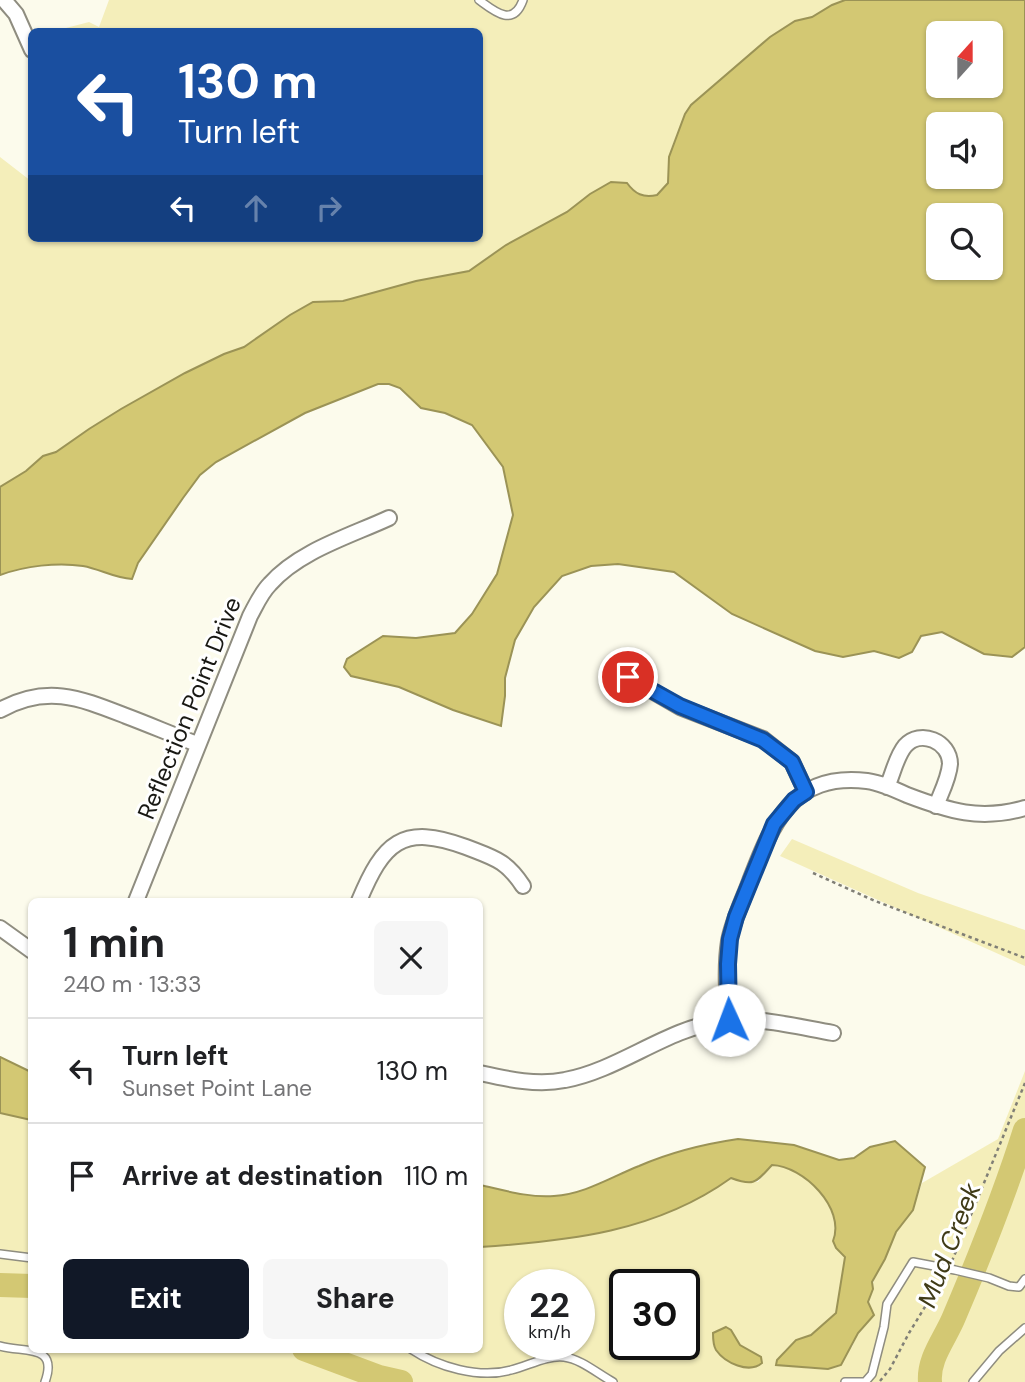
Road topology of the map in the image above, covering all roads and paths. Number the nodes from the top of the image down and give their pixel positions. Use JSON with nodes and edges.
{"nodes":[{"id":1,"x":4,"y":0,"type":"edge"},
{"id":2,"x":479,"y":0,"type":"edge"},
{"id":3,"x":523,"y":0,"type":"edge"},
{"id":4,"x":28,"y":41,"type":"edge"},
{"id":5,"x":389,"y":519,"type":"dead end"},
{"id":6,"x":628,"y":677,"type":"dead end"},
{"id":7,"x":0,"y":710,"type":"edge"},
{"id":8,"x":197,"y":744,"type":"junction"},
{"id":9,"x":887,"y":787,"type":"junction"},
{"id":10,"x":806,"y":792,"type":"junction"},
{"id":11,"x":936,"y":806,"type":"junction"},
{"id":12,"x":1025,"y":808,"type":"edge"},
{"id":13,"x":813,"y":873,"type":"dead end"},
{"id":14,"x":523,"y":886,"type":"dead end"},
{"id":15,"x":137,"y":898,"type":"edge"},
{"id":16,"x":360,"y":898,"type":"edge"},
{"id":17,"x":0,"y":929,"type":"edge"},
{"id":18,"x":28,"y":948,"type":"edge"},
{"id":19,"x":1025,"y":958,"type":"edge"},
{"id":20,"x":729,"y":1020,"type":"junction"},
{"id":21,"x":834,"y":1032,"type":"dead end"},
{"id":22,"x":483,"y":1073,"type":"edge"},
{"id":23,"x":1025,"y":1083,"type":"edge"},
{"id":24,"x":0,"y":1254,"type":"edge"},
{"id":25,"x":28,"y":1258,"type":"edge"},
{"id":26,"x":952,"y":1269,"type":"junction"},
{"id":27,"x":1025,"y":1279,"type":"edge"},
{"id":28,"x":1022,"y":1289,"type":"edge"},
{"id":29,"x":1025,"y":1328,"type":"edge"},
{"id":30,"x":0,"y":1346,"type":"edge"},
{"id":31,"x":28,"y":1350,"type":"edge"},
{"id":32,"x":40,"y":1353,"type":"edge"},
{"id":33,"x":419,"y":1353,"type":"edge"},
{"id":34,"x":45,"y":1382,"type":"edge"},
{"id":35,"x":613,"y":1382,"type":"edge"},
{"id":36,"x":845,"y":1382,"type":"edge"},
{"id":37,"x":864,"y":1382,"type":"edge"},
{"id":38,"x":879,"y":1382,"type":"edge"},
{"id":39,"x":973,"y":1382,"type":"edge"}],
"edges":[{"from":1,"to":4,"type":"street"},
{"from":2,"to":3,"type":"lane"},
{"from":5,"to":8,"type":"street","name":"Reflection Point Drive"},
{"from":6,"to":10,"type":"street"},
{"from":7,"to":8,"type":"street"},
{"from":8,"to":15,"type":"street","name":"Reflection Point Drive"},
{"from":9,"to":10,"type":"street"},
{"from":9,"to":11,"type":"street"},
{"from":9,"to":11,"type":"street"},
{"from":10,"to":20,"type":"street"},
{"from":11,"to":12,"type":"street"},
{"from":13,"to":19,"type":"path"},
{"from":14,"to":16,"type":"street"},
{"from":17,"to":18,"type":"street"},
{"from":20,"to":21,"type":"street"},
{"from":20,"to":22,"type":"street"},
{"from":23,"to":26,"type":"path"},
{"from":24,"to":25,"type":"lane"},
{"from":26,"to":28,"type":"lane"},
{"from":26,"to":37,"type":"lane"},
{"from":26,"to":38,"type":"path"},
{"from":27,"to":28,"type":"lane"},
{"from":29,"to":39,"type":"lane"},
{"from":30,"to":31,"type":"lane"},
{"from":32,"to":34,"type":"lane"},
{"from":33,"to":35,"type":"lane"},
{"from":36,"to":37,"type":"lane"}]}
